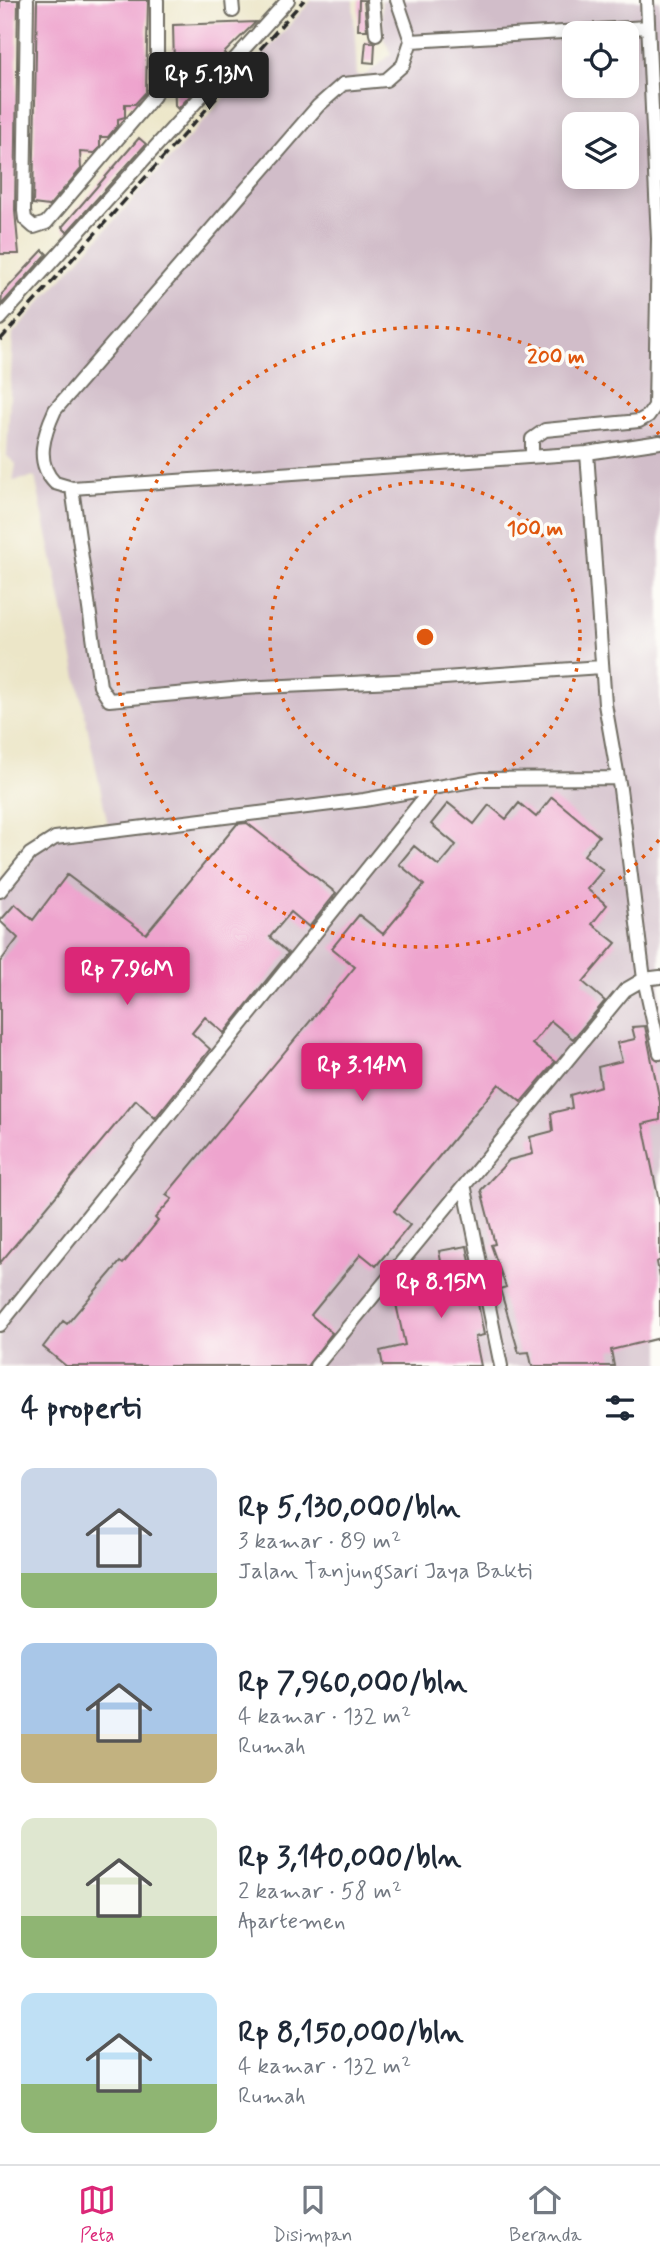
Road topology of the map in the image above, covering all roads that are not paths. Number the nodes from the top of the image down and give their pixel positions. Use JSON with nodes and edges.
{"nodes":[{"id":1,"x":27,"y":0,"type":"edge"},
{"id":2,"x":157,"y":0,"type":"edge"},
{"id":3,"x":288,"y":0,"type":"edge"},
{"id":4,"x":373,"y":0,"type":"edge"},
{"id":5,"x":397,"y":0,"type":"edge"},
{"id":6,"x":647,"y":0,"type":"edge"},
{"id":7,"x":647,"y":27,"type":"junction"},
{"id":8,"x":376,"y":34,"type":"dead end"},
{"id":9,"x":411,"y":41,"type":"junction"},
{"id":10,"x":0,"y":319,"type":"edge"},
{"id":11,"x":660,"y":442,"type":"edge"},
{"id":12,"x":587,"y":453,"type":"junction"},
{"id":13,"x":532,"y":456,"type":"junction"},
{"id":14,"x":72,"y":488,"type":"junction"},
{"id":15,"x":601,"y":667,"type":"junction"},
{"id":16,"x":618,"y":778,"type":"junction"},
{"id":17,"x":432,"y":788,"type":"junction"},
{"id":18,"x":0,"y":891,"type":"edge"},
{"id":19,"x":660,"y":977,"type":"edge"},
{"id":20,"x":644,"y":979,"type":"junction"},
{"id":21,"x":660,"y":1053,"type":"edge"},
{"id":22,"x":465,"y":1189,"type":"junction"},
{"id":23,"x":0,"y":1325,"type":"edge"},
{"id":24,"x":316,"y":1366,"type":"edge"},
{"id":25,"x":501,"y":1366,"type":"edge"}],
"edges":[{"from":1,"to":2,"type":"street"},
{"from":3,"to":10,"type":"street"},
{"from":4,"to":8,"type":"street"},
{"from":5,"to":9,"type":"street"},
{"from":6,"to":7,"type":"street"},
{"from":7,"to":9,"type":"street"},
{"from":7,"to":13,"type":"street"},
{"from":9,"to":14,"type":"street"},
{"from":11,"to":12,"type":"street"},
{"from":12,"to":13,"type":"street"},
{"from":12,"to":15,"type":"street"},
{"from":13,"to":14,"type":"street"},
{"from":14,"to":15,"type":"street"},
{"from":15,"to":16,"type":"street"},
{"from":16,"to":17,"type":"street"},
{"from":16,"to":20,"type":"street"},
{"from":17,"to":18,"type":"street"},
{"from":17,"to":23,"type":"street"},
{"from":19,"to":20,"type":"street"},
{"from":20,"to":21,"type":"street"},
{"from":20,"to":22,"type":"street"},
{"from":22,"to":24,"type":"street"},
{"from":22,"to":25,"type":"street"}]}
